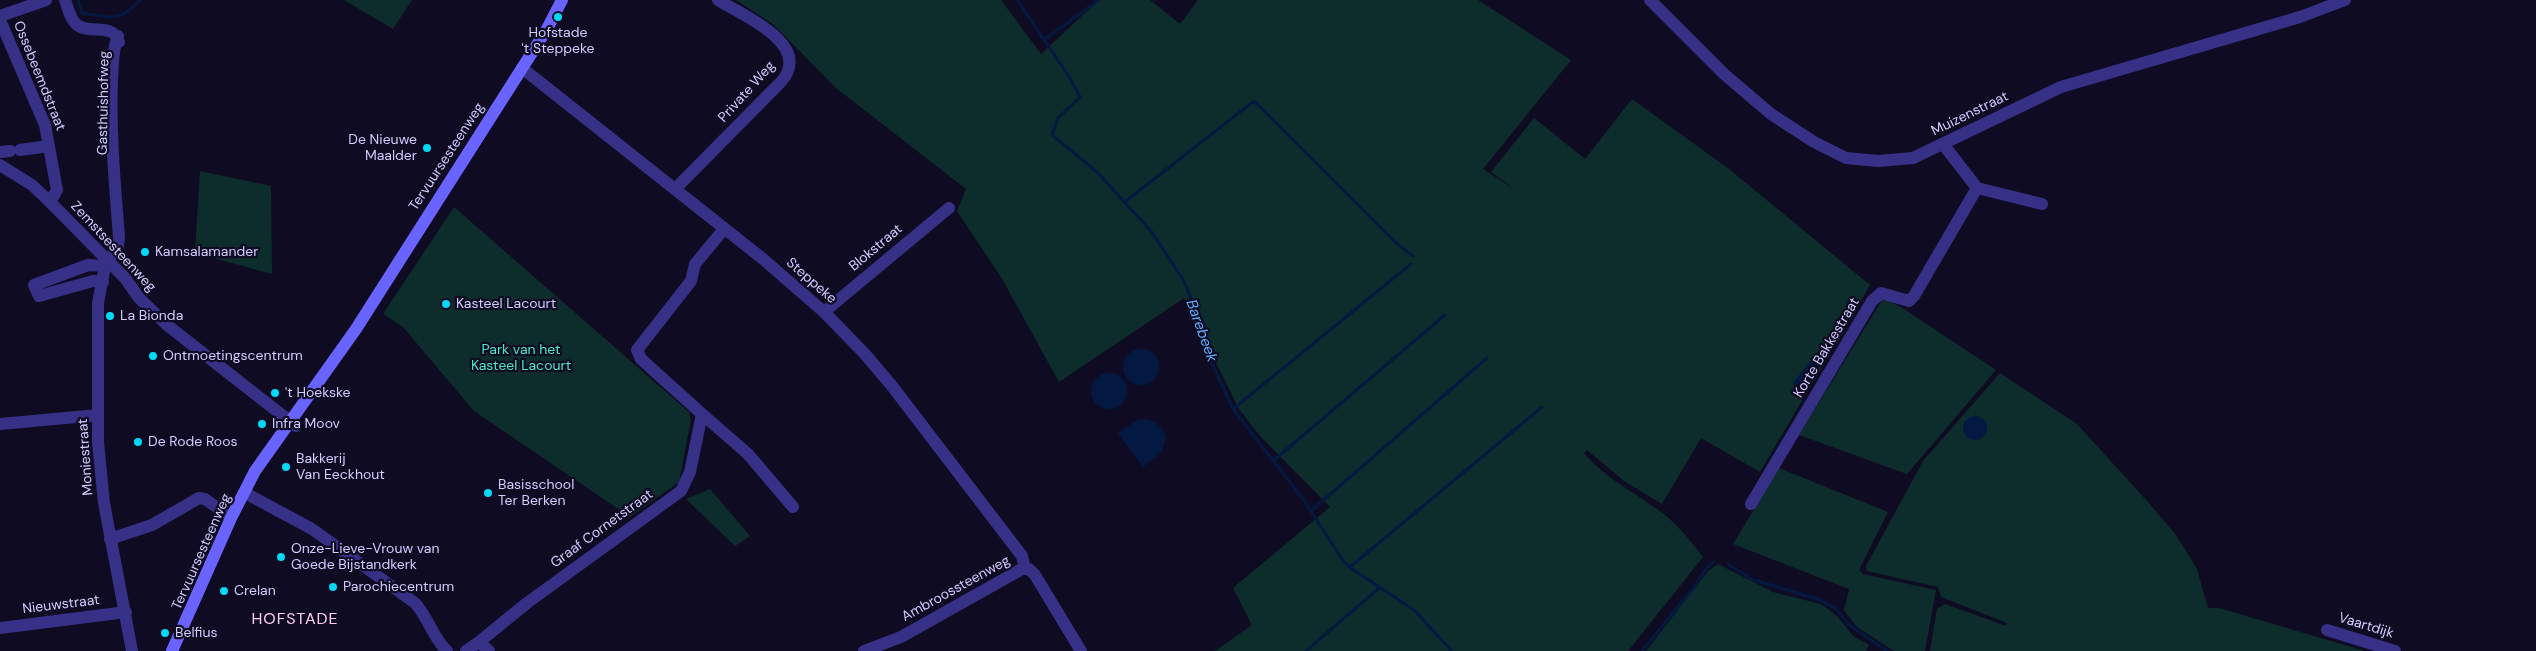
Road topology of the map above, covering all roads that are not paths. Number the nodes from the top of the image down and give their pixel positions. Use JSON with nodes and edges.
{"nodes":[{"id":1,"x":46,"y":0,"type":"edge"},
{"id":2,"x":65,"y":0,"type":"edge"},
{"id":3,"x":562,"y":0,"type":"edge"},
{"id":4,"x":718,"y":0,"type":"edge"},
{"id":5,"x":1650,"y":0,"type":"edge"},
{"id":6,"x":2345,"y":0,"type":"edge"},
{"id":7,"x":0,"y":18,"type":"edge"},
{"id":8,"x":522,"y":68,"type":"junction"},
{"id":9,"x":1943,"y":144,"type":"junction"},
{"id":10,"x":49,"y":146,"type":"junction"},
{"id":11,"x":10,"y":151,"type":"edge"},
{"id":12,"x":0,"y":165,"type":"edge"},
{"id":13,"x":1977,"y":188,"type":"junction"},
{"id":14,"x":676,"y":189,"type":"junction"},
{"id":15,"x":50,"y":202,"type":"junction"},
{"id":16,"x":2042,"y":204,"type":"dead end"},
{"id":17,"x":949,"y":208,"type":"dead end"},
{"id":18,"x":724,"y":229,"type":"junction"},
{"id":19,"x":106,"y":263,"type":"junction"},
{"id":20,"x":103,"y":282,"type":"junction"},
{"id":21,"x":824,"y":312,"type":"junction"},
{"id":22,"x":702,"y":414,"type":"junction"},
{"id":23,"x":98,"y":415,"type":"junction"},
{"id":24,"x":0,"y":424,"type":"edge"},
{"id":25,"x":293,"y":424,"type":"junction"},
{"id":26,"x":245,"y":493,"type":"junction"},
{"id":27,"x":1751,"y":504,"type":"dead end"},
{"id":28,"x":793,"y":507,"type":"dead end"},
{"id":29,"x":231,"y":518,"type":"junction"},
{"id":30,"x":110,"y":539,"type":"junction"},
{"id":31,"x":1025,"y":568,"type":"junction"},
{"id":32,"x":126,"y":612,"type":"junction"},
{"id":33,"x":0,"y":628,"type":"edge"},
{"id":34,"x":2327,"y":630,"type":"dead end"},
{"id":35,"x":479,"y":642,"type":"junction"},
{"id":36,"x":870,"y":650,"type":"edge"},
{"id":37,"x":132,"y":651,"type":"edge"},
{"id":38,"x":172,"y":651,"type":"edge"},
{"id":39,"x":447,"y":651,"type":"edge"},
{"id":40,"x":466,"y":651,"type":"edge"},
{"id":41,"x":489,"y":651,"type":"edge"},
{"id":42,"x":1081,"y":651,"type":"edge"},
{"id":43,"x":2395,"y":651,"type":"edge"}],
"edges":[{"from":1,"to":7,"type":"street","name":"Ossebeemdstraat"},
{"from":2,"to":19,"type":"street","name":"Gasthuishofweg"},
{"from":3,"to":8,"type":"main road","name":"Tervuursesteenweg"},
{"from":4,"to":14,"type":"street","name":"Private Weg"},
{"from":5,"to":9,"type":"street","name":"Muizenstraat"},
{"from":6,"to":9,"type":"street","name":"Muizenstraat"},
{"from":7,"to":10,"type":"street","name":"Ossebeemdstraat"},
{"from":8,"to":14,"type":"street","name":"Steppeke"},
{"from":8,"to":25,"type":"main road","name":"Tervuursesteenweg"},
{"from":9,"to":13,"type":"street"},
{"from":10,"to":11,"type":"street"},
{"from":10,"to":15,"type":"street","name":"Ossebeemdstraat"},
{"from":12,"to":15,"type":"street","name":"Zemstsesteenweg"},
{"from":13,"to":16,"type":"street"},
{"from":13,"to":27,"type":"street","name":"Korte Bakkestraat"},
{"from":14,"to":18,"type":"street","name":"Steppeke"},
{"from":15,"to":19,"type":"street","name":"Zemstsesteenweg"},
{"from":17,"to":21,"type":"street","name":"Blokstraat"},
{"from":18,"to":21,"type":"street","name":"Steppeke"},
{"from":18,"to":22,"type":"street"},
{"from":19,"to":20,"type":"street","name":"Moniestraat"},
{"from":19,"to":20,"type":"street"},
{"from":19,"to":25,"type":"street","name":"Zemstsesteenweg"},
{"from":20,"to":23,"type":"street","name":"Moniestraat"},
{"from":21,"to":31,"type":"street","name":"Steppeke"},
{"from":22,"to":28,"type":"street"},
{"from":22,"to":35,"type":"street","name":"Graaf Cornetstraat"},
{"from":23,"to":24,"type":"street"},
{"from":23,"to":30,"type":"street","name":"Moniestraat"},
{"from":25,"to":26,"type":"main road","name":"Tervuursesteenweg"},
{"from":26,"to":29,"type":"main road","name":"Tervuursesteenweg"},
{"from":26,"to":39,"type":"street"},
{"from":29,"to":30,"type":"street"},
{"from":29,"to":38,"type":"main road","name":"Tervuursesteenweg"},
{"from":30,"to":32,"type":"street","name":"Moniestraat"},
{"from":31,"to":36,"type":"street","name":"Ambroossteenweg"},
{"from":31,"to":42,"type":"street","name":"Ambroossteenweg"},
{"from":32,"to":33,"type":"street","name":"Nieuwstraat"},
{"from":32,"to":37,"type":"street","name":"Moniestraat"},
{"from":34,"to":43,"type":"street","name":"Vaartdijk"},
{"from":35,"to":40,"type":"street"},
{"from":35,"to":41,"type":"street"}]}
